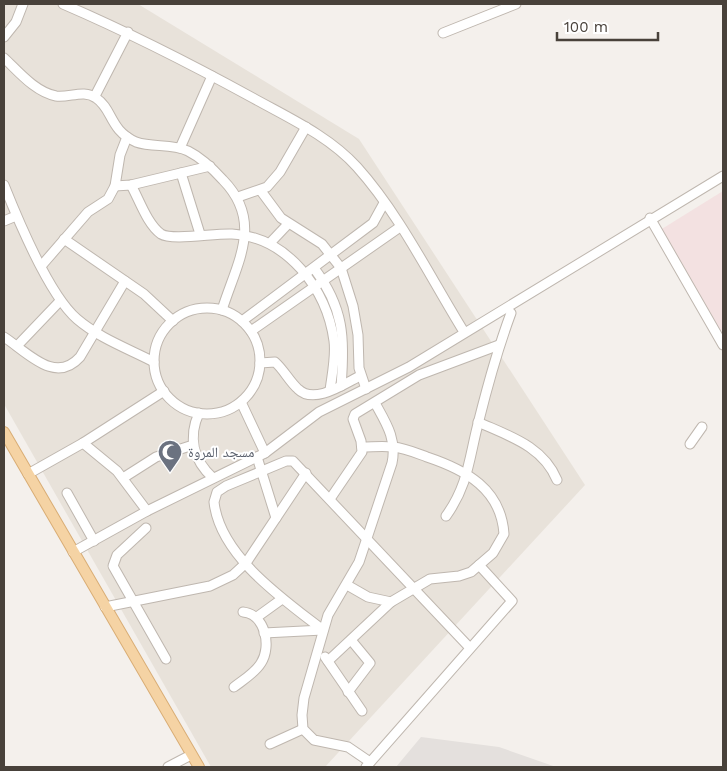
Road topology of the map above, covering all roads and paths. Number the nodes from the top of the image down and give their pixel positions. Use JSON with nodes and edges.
{"nodes":[{"id":1,"x":23,"y":4,"type":"edge"},
{"id":2,"x":64,"y":4,"type":"edge"},
{"id":3,"x":516,"y":4,"type":"edge"},
{"id":4,"x":128,"y":32,"type":"junction"},
{"id":5,"x":443,"y":33,"type":"dead end"},
{"id":6,"x":4,"y":37,"type":"edge"},
{"id":7,"x":4,"y":58,"type":"edge"},
{"id":8,"x":212,"y":76,"type":"junction"},
{"id":9,"x":94,"y":96,"type":"junction"},
{"id":10,"x":306,"y":127,"type":"junction"},
{"id":11,"x":127,"y":137,"type":"junction"},
{"id":12,"x":180,"y":148,"type":"junction"},
{"id":13,"x":210,"y":166,"type":"junction"},
{"id":14,"x":181,"y":173,"type":"junction"},
{"id":15,"x":723,"y":176,"type":"edge"},
{"id":16,"x":4,"y":185,"type":"edge"},
{"id":17,"x":131,"y":185,"type":"junction"},
{"id":18,"x":115,"y":186,"type":"junction"},
{"id":19,"x":261,"y":191,"type":"junction"},
{"id":20,"x":238,"y":197,"type":"junction"},
{"id":21,"x":384,"y":203,"type":"junction"},
{"id":22,"x":16,"y":216,"type":"junction"},
{"id":23,"x":650,"y":218,"type":"junction"},
{"id":24,"x":4,"y":221,"type":"edge"},
{"id":25,"x":288,"y":224,"type":"junction"},
{"id":26,"x":400,"y":226,"type":"junction"},
{"id":27,"x":200,"y":234,"type":"junction"},
{"id":28,"x":245,"y":235,"type":"junction"},
{"id":29,"x":64,"y":239,"type":"junction"},
{"id":30,"x":270,"y":243,"type":"junction"},
{"id":31,"x":331,"y":256,"type":"junction"},
{"id":32,"x":42,"y":265,"type":"junction"},
{"id":33,"x":314,"y":268,"type":"junction"},
{"id":34,"x":341,"y":268,"type":"junction"},
{"id":35,"x":306,"y":275,"type":"junction"},
{"id":36,"x":125,"y":281,"type":"junction"},
{"id":37,"x":324,"y":281,"type":"junction"},
{"id":38,"x":314,"y":287,"type":"junction"},
{"id":39,"x":60,"y":301,"type":"junction"},
{"id":40,"x":222,"y":310,"type":"junction"},
{"id":41,"x":511,"y":313,"type":"dead end"},
{"id":42,"x":173,"y":321,"type":"junction"},
{"id":43,"x":242,"y":322,"type":"junction"},
{"id":44,"x":95,"y":331,"type":"junction"},
{"id":45,"x":251,"y":331,"type":"junction"},
{"id":46,"x":464,"y":332,"type":"junction"},
{"id":47,"x":4,"y":337,"type":"edge"},
{"id":48,"x":499,"y":345,"type":"junction"},
{"id":49,"x":723,"y":345,"type":"edge"},
{"id":50,"x":17,"y":346,"type":"junction"},
{"id":51,"x":334,"y":351,"type":"junction"},
{"id":52,"x":344,"y":351,"type":"junction"},
{"id":53,"x":154,"y":362,"type":"junction"},
{"id":54,"x":260,"y":363,"type":"junction"},
{"id":55,"x":360,"y":376,"type":"junction"},
{"id":56,"x":342,"y":386,"type":"junction"},
{"id":57,"x":366,"y":389,"type":"junction"},
{"id":58,"x":330,"y":390,"type":"junction"},
{"id":59,"x":164,"y":391,"type":"junction"},
{"id":60,"x":241,"y":402,"type":"junction"},
{"id":61,"x":375,"y":403,"type":"junction"},
{"id":62,"x":199,"y":413,"type":"junction"},
{"id":63,"x":478,"y":422,"type":"junction"},
{"id":64,"x":702,"y":427,"type":"dead end"},
{"id":65,"x":4,"y":432,"type":"edge"},
{"id":66,"x":83,"y":443,"type":"junction"},
{"id":67,"x":690,"y":444,"type":"dead end"},
{"id":68,"x":193,"y":445,"type":"junction"},
{"id":69,"x":362,"y":447,"type":"junction"},
{"id":70,"x":394,"y":447,"type":"junction"},
{"id":71,"x":261,"y":455,"type":"junction"},
{"id":72,"x":261,"y":470,"type":"junction"},
{"id":73,"x":306,"y":473,"type":"junction"},
{"id":74,"x":28,"y":474,"type":"junction"},
{"id":75,"x":468,"y":474,"type":"junction"},
{"id":76,"x":124,"y":478,"type":"junction"},
{"id":77,"x":213,"y":478,"type":"junction"},
{"id":78,"x":557,"y":480,"type":"dead end"},
{"id":79,"x":67,"y":493,"type":"dead end"},
{"id":80,"x":330,"y":499,"type":"junction"},
{"id":81,"x":147,"y":511,"type":"junction"},
{"id":82,"x":446,"y":516,"type":"dead end"},
{"id":83,"x":276,"y":518,"type":"junction"},
{"id":84,"x":146,"y":528,"type":"dead end"},
{"id":85,"x":368,"y":539,"type":"junction"},
{"id":86,"x":94,"y":541,"type":"junction"},
{"id":87,"x":73,"y":552,"type":"junction"},
{"id":88,"x":246,"y":563,"type":"junction"},
{"id":89,"x":479,"y":565,"type":"junction"},
{"id":90,"x":347,"y":585,"type":"junction"},
{"id":91,"x":414,"y":587,"type":"junction"},
{"id":92,"x":282,"y":599,"type":"junction"},
{"id":93,"x":133,"y":601,"type":"junction"},
{"id":94,"x":391,"y":602,"type":"junction"},
{"id":95,"x":105,"y":607,"type":"junction"},
{"id":96,"x":243,"y":612,"type":"dead end"},
{"id":97,"x":256,"y":617,"type":"junction"},
{"id":98,"x":323,"y":630,"type":"junction"},
{"id":99,"x":264,"y":633,"type":"junction"},
{"id":100,"x":351,"y":640,"type":"junction"},
{"id":101,"x":320,"y":648,"type":"junction"},
{"id":102,"x":470,"y":648,"type":"junction"},
{"id":103,"x":166,"y":659,"type":"dead end"},
{"id":104,"x":328,"y":662,"type":"junction"},
{"id":105,"x":234,"y":687,"type":"dead end"},
{"id":106,"x":348,"y":692,"type":"junction"},
{"id":107,"x":362,"y":711,"type":"dead end"},
{"id":108,"x":303,"y":729,"type":"junction"},
{"id":109,"x":270,"y":744,"type":"dead end"},
{"id":110,"x":191,"y":755,"type":"junction"},
{"id":111,"x":368,"y":765,"type":"edge"},
{"id":112,"x":168,"y":767,"type":"edge"},
{"id":113,"x":199,"y":767,"type":"edge"}],
"edges":[{"from":1,"to":6,"type":"street"},
{"from":2,"to":4,"type":"street"},
{"from":3,"to":5,"type":"street"},
{"from":4,"to":8,"type":"street"},
{"from":4,"to":9,"type":"street"},
{"from":7,"to":9,"type":"street"},
{"from":8,"to":10,"type":"street"},
{"from":8,"to":12,"type":"street"},
{"from":9,"to":11,"type":"street"},
{"from":10,"to":19,"type":"street"},
{"from":10,"to":21,"type":"street"},
{"from":11,"to":12,"type":"street"},
{"from":11,"to":18,"type":"street"},
{"from":12,"to":13,"type":"street"},
{"from":13,"to":14,"type":"street"},
{"from":13,"to":20,"type":"street"},
{"from":14,"to":17,"type":"street"},
{"from":14,"to":27,"type":"street"},
{"from":15,"to":23,"type":"street"},
{"from":16,"to":22,"type":"street"},
{"from":17,"to":18,"type":"street"},
{"from":17,"to":27,"type":"street"},
{"from":18,"to":29,"type":"street"},
{"from":19,"to":20,"type":"street"},
{"from":19,"to":25,"type":"street"},
{"from":20,"to":28,"type":"street"},
{"from":21,"to":26,"type":"street"},
{"from":21,"to":31,"type":"street"},
{"from":22,"to":24,"type":"street"},
{"from":22,"to":32,"type":"street"},
{"from":23,"to":46,"type":"street"},
{"from":23,"to":49,"type":"street"},
{"from":25,"to":30,"type":"street"},
{"from":25,"to":31,"type":"street"},
{"from":26,"to":34,"type":"street"},
{"from":26,"to":46,"type":"street"},
{"from":27,"to":28,"type":"street"},
{"from":28,"to":30,"type":"street"},
{"from":28,"to":40,"type":"street"},
{"from":29,"to":32,"type":"street"},
{"from":29,"to":36,"type":"street"},
{"from":30,"to":35,"type":"street"},
{"from":31,"to":33,"type":"street"},
{"from":31,"to":34,"type":"street"},
{"from":32,"to":39,"type":"street"},
{"from":33,"to":35,"type":"street"},
{"from":33,"to":37,"type":"street"},
{"from":34,"to":37,"type":"street"},
{"from":34,"to":55,"type":"street"},
{"from":35,"to":38,"type":"street"},
{"from":35,"to":43,"type":"street"},
{"from":36,"to":42,"type":"street"},
{"from":36,"to":44,"type":"street"},
{"from":37,"to":38,"type":"street"},
{"from":37,"to":52,"type":"street"},
{"from":38,"to":45,"type":"street"},
{"from":38,"to":51,"type":"street"},
{"from":39,"to":44,"type":"street"},
{"from":39,"to":50,"type":"street"},
{"from":40,"to":42,"type":"street"},
{"from":40,"to":43,"type":"street"},
{"from":41,"to":48,"type":"street"},
{"from":42,"to":53,"type":"street"},
{"from":43,"to":45,"type":"street"},
{"from":44,"to":50,"type":"street"},
{"from":44,"to":53,"type":"street"},
{"from":45,"to":54,"type":"street"},
{"from":46,"to":57,"type":"street"},
{"from":47,"to":50,"type":"street"},
{"from":48,"to":61,"type":"street"},
{"from":48,"to":63,"type":"street"},
{"from":51,"to":52,"type":"street"},
{"from":51,"to":58,"type":"street"},
{"from":52,"to":56,"type":"street"},
{"from":53,"to":59,"type":"street"},
{"from":54,"to":58,"type":"street"},
{"from":54,"to":60,"type":"street"},
{"from":55,"to":56,"type":"street"},
{"from":55,"to":57,"type":"street"},
{"from":56,"to":58,"type":"street"},
{"from":57,"to":71,"type":"street"},
{"from":59,"to":62,"type":"street"},
{"from":59,"to":66,"type":"street"},
{"from":60,"to":62,"type":"street"},
{"from":60,"to":71,"type":"street"},
{"from":61,"to":69,"type":"street"},
{"from":61,"to":70,"type":"street"},
{"from":62,"to":68,"type":"street"},
{"from":63,"to":75,"type":"street"},
{"from":63,"to":78,"type":"street"},
{"from":64,"to":67,"type":"street"},
{"from":65,"to":74,"type":"main road"},
{"from":66,"to":74,"type":"street"},
{"from":66,"to":76,"type":"street"},
{"from":68,"to":76,"type":"street"},
{"from":68,"to":77,"type":"street"},
{"from":69,"to":70,"type":"street"},
{"from":69,"to":80,"type":"street"},
{"from":70,"to":75,"type":"street"},
{"from":70,"to":85,"type":"street"},
{"from":71,"to":72,"type":"street"},
{"from":71,"to":77,"type":"street"},
{"from":72,"to":73,"type":"street"},
{"from":72,"to":83,"type":"street"},
{"from":72,"to":88,"type":"street"},
{"from":73,"to":80,"type":"street"},
{"from":73,"to":83,"type":"street"},
{"from":74,"to":87,"type":"main road"},
{"from":75,"to":82,"type":"street"},
{"from":75,"to":89,"type":"street"},
{"from":76,"to":81,"type":"street"},
{"from":77,"to":81,"type":"street"},
{"from":79,"to":86,"type":"street"},
{"from":80,"to":85,"type":"street"},
{"from":81,"to":86,"type":"street"},
{"from":83,"to":88,"type":"street"},
{"from":84,"to":93,"type":"street"},
{"from":85,"to":90,"type":"street"},
{"from":85,"to":91,"type":"street"},
{"from":86,"to":87,"type":"street"},
{"from":87,"to":95,"type":"main road"},
{"from":88,"to":92,"type":"street"},
{"from":88,"to":93,"type":"street"},
{"from":89,"to":91,"type":"street"},
{"from":89,"to":102,"type":"street"},
{"from":90,"to":94,"type":"street"},
{"from":90,"to":98,"type":"street"},
{"from":91,"to":94,"type":"street"},
{"from":91,"to":102,"type":"street"},
{"from":92,"to":97,"type":"street"},
{"from":92,"to":98,"type":"street"},
{"from":93,"to":95,"type":"street"},
{"from":93,"to":103,"type":"street"},
{"from":94,"to":100,"type":"street"},
{"from":95,"to":110,"type":"main road"},
{"from":96,"to":97,"type":"street"},
{"from":97,"to":99,"type":"street"},
{"from":98,"to":99,"type":"street"},
{"from":98,"to":101,"type":"street"},
{"from":99,"to":105,"type":"street"},
{"from":100,"to":104,"type":"street"},
{"from":100,"to":106,"type":"street"},
{"from":101,"to":104,"type":"street"},
{"from":101,"to":108,"type":"street"},
{"from":102,"to":111,"type":"street"},
{"from":104,"to":106,"type":"street"},
{"from":106,"to":107,"type":"street"},
{"from":108,"to":109,"type":"street"},
{"from":108,"to":111,"type":"street"},
{"from":110,"to":112,"type":"street"},
{"from":110,"to":113,"type":"main road"}]}
